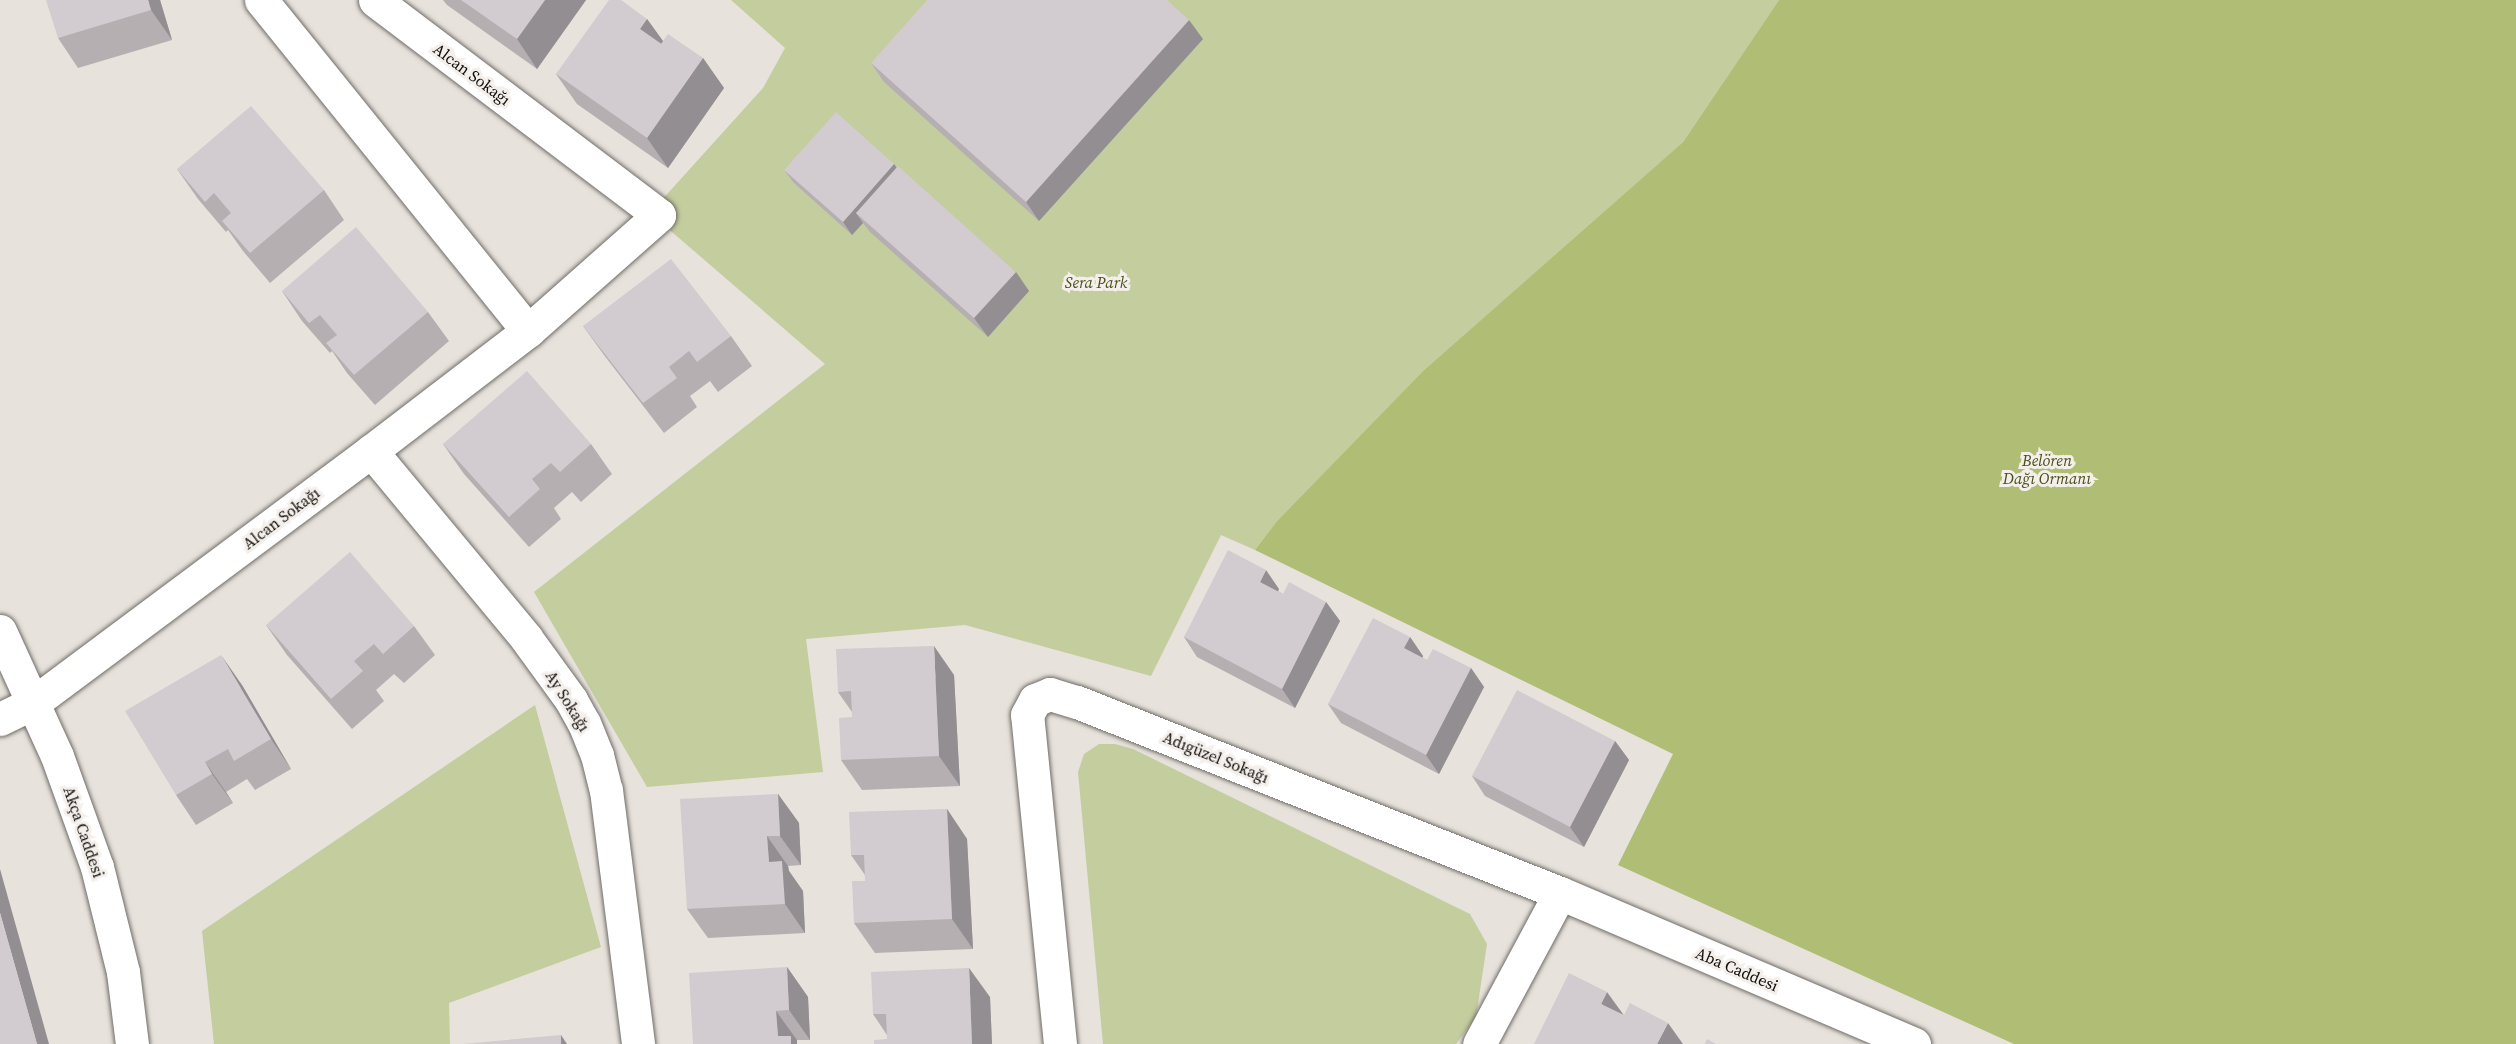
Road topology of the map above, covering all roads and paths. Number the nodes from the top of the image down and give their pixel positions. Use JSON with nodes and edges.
{"nodes":[{"id":1,"x":261,"y":0,"type":"edge"},
{"id":2,"x":375,"y":0,"type":"edge"},
{"id":3,"x":528,"y":331,"type":"junction"},
{"id":4,"x":371,"y":451,"type":"junction"},
{"id":5,"x":0,"y":631,"type":"edge"},
{"id":6,"x":33,"y":703,"type":"junction"},
{"id":7,"x":0,"y":719,"type":"edge"},
{"id":8,"x":1560,"y":893,"type":"junction"},
{"id":9,"x":132,"y":1044,"type":"edge"},
{"id":10,"x":638,"y":1044,"type":"edge"},
{"id":11,"x":1060,"y":1044,"type":"edge"},
{"id":12,"x":1479,"y":1044,"type":"edge"},
{"id":13,"x":1914,"y":1044,"type":"edge"}],
"edges":[{"from":1,"to":3,"type":"street"},
{"from":2,"to":3,"type":"street","name":"Alcan Sokağı"},
{"from":3,"to":4,"type":"street","name":"Alcan Sokağı"},
{"from":4,"to":6,"type":"street","name":"Alcan Sokağı"},
{"from":4,"to":10,"type":"street","name":"Ay Sokağı"},
{"from":5,"to":6,"type":"street","name":"Akça Caddesi"},
{"from":6,"to":7,"type":"street","name":"Alcan Sokağı"},
{"from":6,"to":9,"type":"street","name":"Akça Caddesi"},
{"from":8,"to":11,"type":"street","name":"Adıgüzel Sokağı"},
{"from":8,"to":12,"type":"street"},
{"from":8,"to":13,"type":"street","name":"Aba Caddesi"}]}
